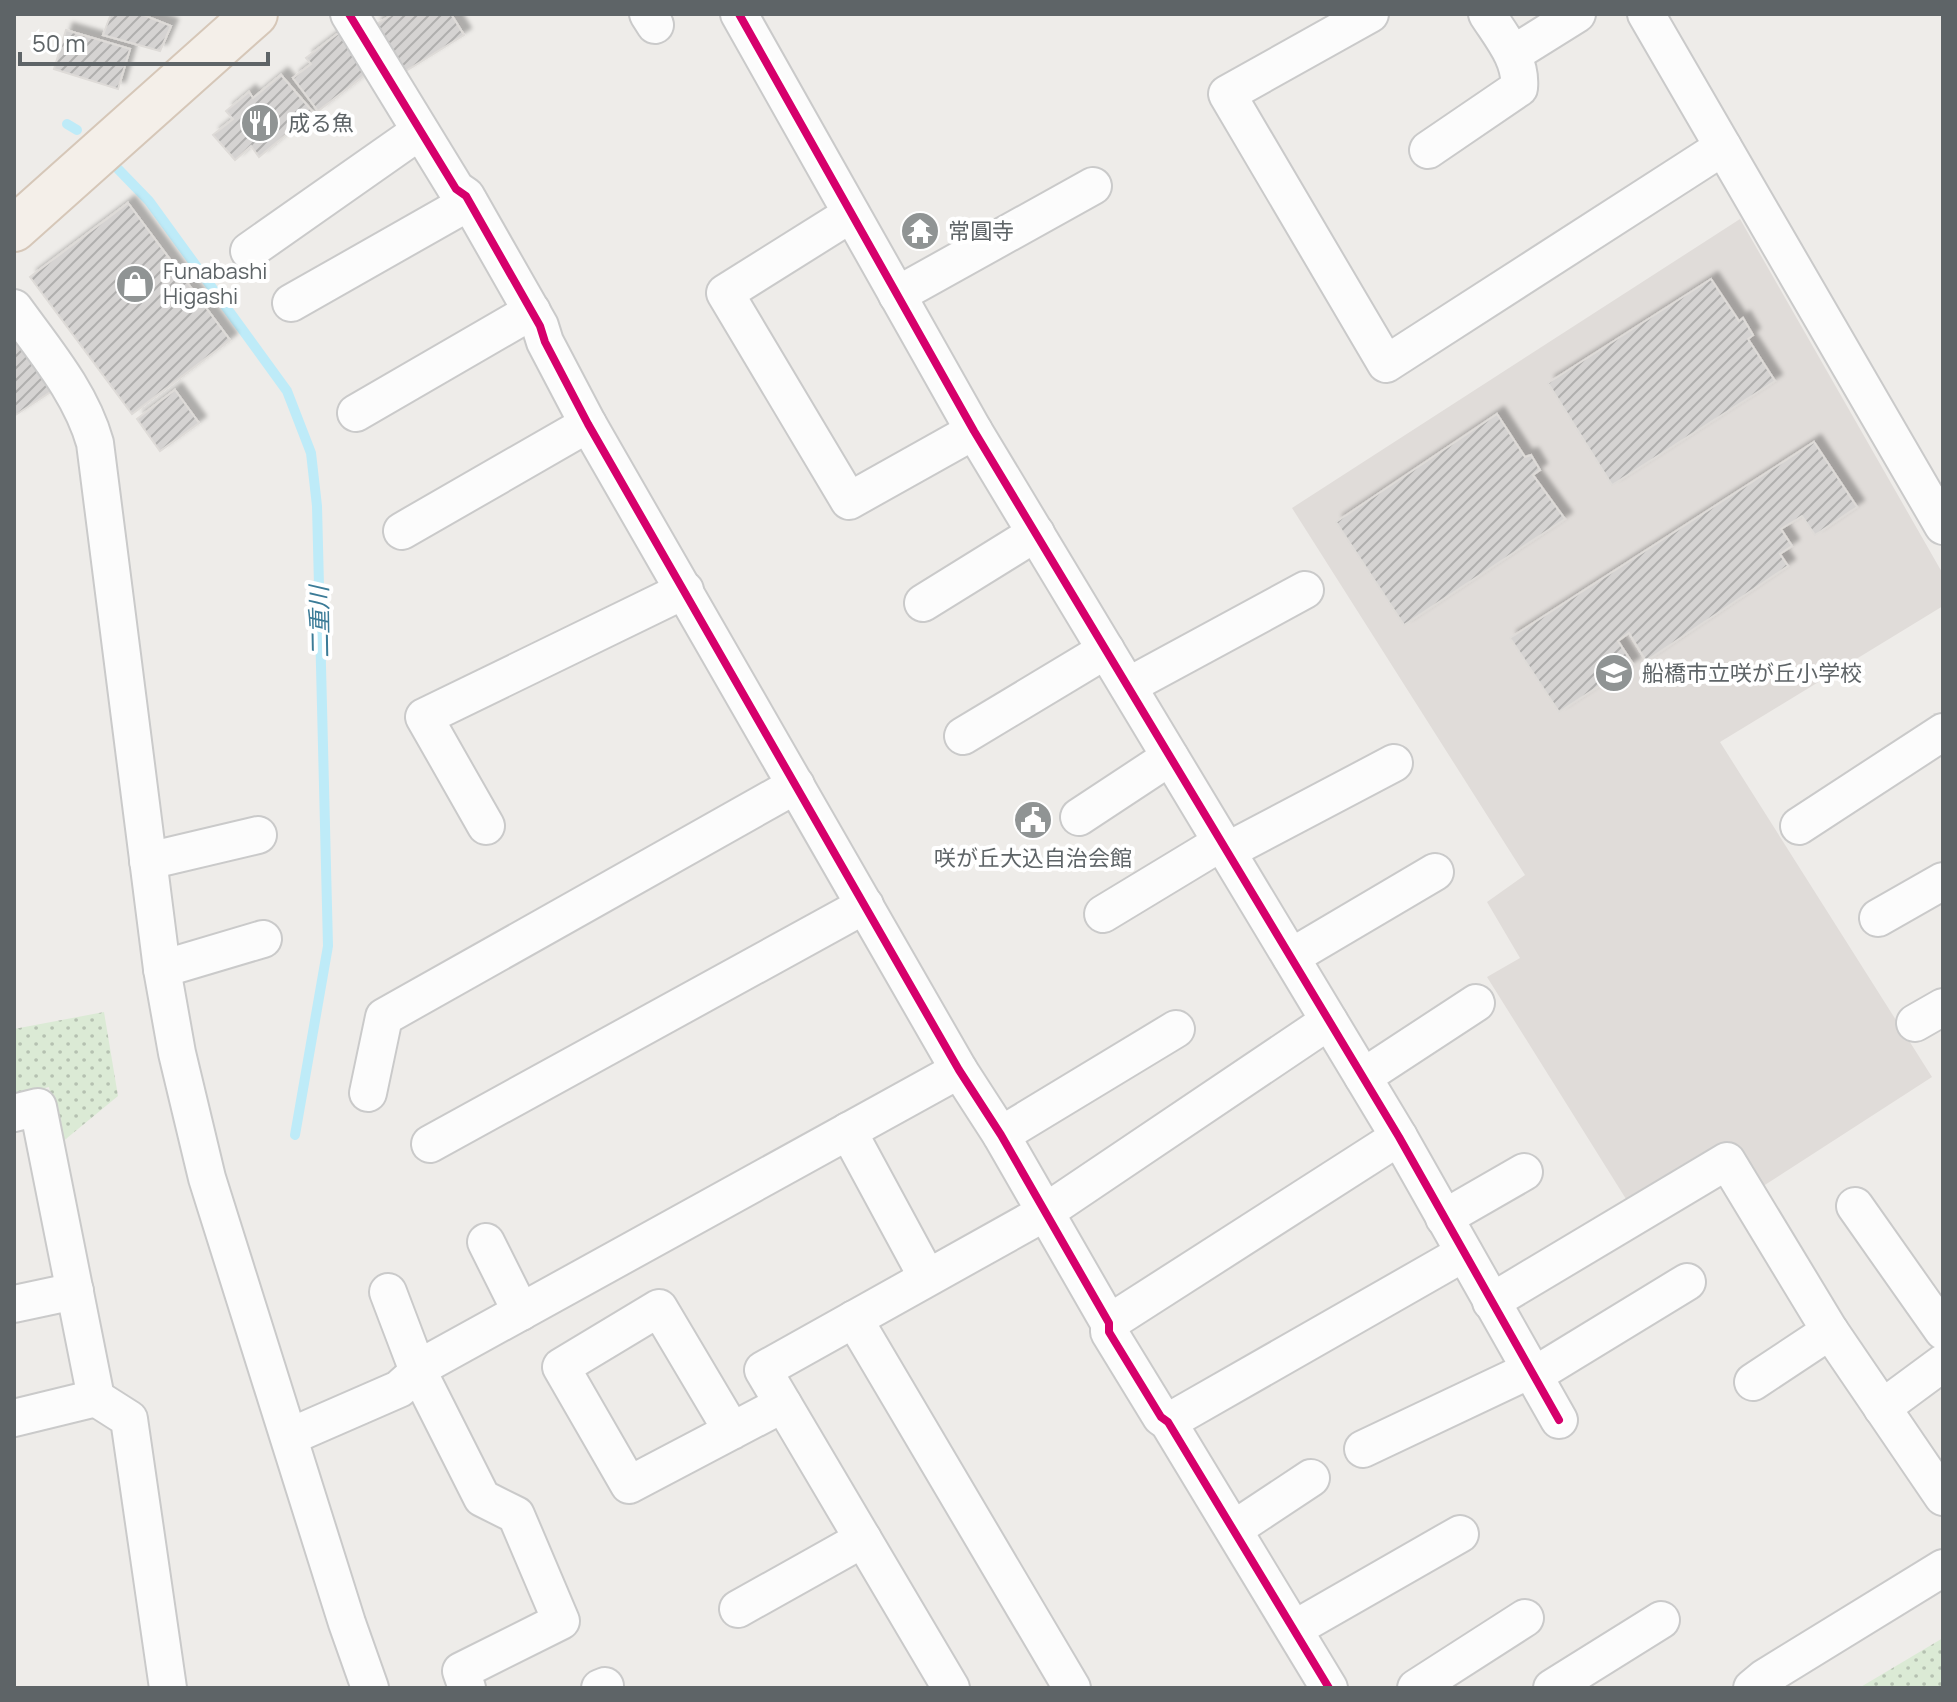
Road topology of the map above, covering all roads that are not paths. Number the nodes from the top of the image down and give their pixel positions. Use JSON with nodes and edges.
{"nodes":[{"id":1,"x":255,"y":14,"type":"edge"},
{"id":2,"x":349,"y":14,"type":"edge"},
{"id":3,"x":739,"y":14,"type":"edge"},
{"id":4,"x":1370,"y":14,"type":"edge"},
{"id":5,"x":1487,"y":14,"type":"edge"},
{"id":6,"x":1577,"y":14,"type":"edge"},
{"id":7,"x":1646,"y":14,"type":"edge"},
{"id":8,"x":1513,"y":54,"type":"junction"},
{"id":9,"x":420,"y":131,"type":"junction"},
{"id":10,"x":1723,"y":147,"type":"junction"},
{"id":11,"x":1428,"y":150,"type":"dead end"},
{"id":12,"x":1093,"y":186,"type":"dead end"},
{"id":13,"x":469,"y":202,"type":"junction"},
{"id":14,"x":851,"y":214,"type":"junction"},
{"id":15,"x":14,"y":229,"type":"edge"},
{"id":16,"x":249,"y":251,"type":"dead end"},
{"id":17,"x":897,"y":295,"type":"junction"},
{"id":18,"x":291,"y":303,"type":"dead end"},
{"id":19,"x":14,"y":308,"type":"edge"},
{"id":20,"x":532,"y":311,"type":"junction"},
{"id":21,"x":356,"y":413,"type":"dead end"},
{"id":22,"x":588,"y":424,"type":"junction"},
{"id":23,"x":974,"y":431,"type":"junction"},
{"id":24,"x":1943,"y":526,"type":"edge"},
{"id":25,"x":402,"y":531,"type":"dead end"},
{"id":26,"x":1036,"y":533,"type":"junction"},
{"id":27,"x":685,"y":590,"type":"junction"},
{"id":28,"x":1305,"y":590,"type":"dead end"},
{"id":29,"x":923,"y":603,"type":"dead end"},
{"id":30,"x":1106,"y":650,"type":"junction"},
{"id":31,"x":1128,"y":686,"type":"junction"},
{"id":32,"x":1943,"y":732,"type":"edge"},
{"id":33,"x":963,"y":736,"type":"dead end"},
{"id":34,"x":1170,"y":757,"type":"junction"},
{"id":35,"x":1394,"y":763,"type":"dead end"},
{"id":36,"x":796,"y":785,"type":"junction"},
{"id":37,"x":1079,"y":817,"type":"dead end"},
{"id":38,"x":486,"y":826,"type":"dead end"},
{"id":39,"x":1799,"y":826,"type":"dead end"},
{"id":40,"x":258,"y":835,"type":"dead end"},
{"id":41,"x":1224,"y":846,"type":"junction"},
{"id":42,"x":148,"y":861,"type":"junction"},
{"id":43,"x":1435,"y":872,"type":"dead end"},
{"id":44,"x":1943,"y":881,"type":"edge"},
{"id":45,"x":865,"y":905,"type":"junction"},
{"id":46,"x":1103,"y":914,"type":"dead end"},
{"id":47,"x":1878,"y":918,"type":"dead end"},
{"id":48,"x":263,"y":939,"type":"dead end"},
{"id":49,"x":1291,"y":957,"type":"junction"},
{"id":50,"x":162,"y":969,"type":"junction"},
{"id":51,"x":1476,"y":1003,"type":"dead end"},
{"id":52,"x":1329,"y":1021,"type":"junction"},
{"id":53,"x":1176,"y":1029,"type":"dead end"},
{"id":54,"x":959,"y":1070,"type":"junction"},
{"id":55,"x":1363,"y":1077,"type":"junction"},
{"id":56,"x":368,"y":1093,"type":"dead end"},
{"id":57,"x":14,"y":1113,"type":"edge"},
{"id":58,"x":848,"y":1131,"type":"junction"},
{"id":59,"x":1001,"y":1135,"type":"junction"},
{"id":60,"x":1399,"y":1137,"type":"junction"},
{"id":61,"x":430,"y":1144,"type":"dead end"},
{"id":62,"x":1524,"y":1172,"type":"dead end"},
{"id":63,"x":1855,"y":1206,"type":"dead end"},
{"id":64,"x":1044,"y":1213,"type":"junction"},
{"id":65,"x":1444,"y":1218,"type":"junction"},
{"id":66,"x":486,"y":1242,"type":"dead end"},
{"id":67,"x":1464,"y":1253,"type":"junction"},
{"id":68,"x":927,"y":1277,"type":"junction"},
{"id":69,"x":1687,"y":1282,"type":"dead end"},
{"id":70,"x":75,"y":1291,"type":"junction"},
{"id":71,"x":388,"y":1292,"type":"dead end"},
{"id":72,"x":1491,"y":1302,"type":"junction"},
{"id":73,"x":14,"y":1304,"type":"edge"},
{"id":74,"x":521,"y":1312,"type":"junction"},
{"id":75,"x":854,"y":1319,"type":"junction"},
{"id":76,"x":1109,"y":1323,"type":"junction"},
{"id":77,"x":1830,"y":1331,"type":"junction"},
{"id":78,"x":1943,"y":1331,"type":"edge"},
{"id":79,"x":1943,"y":1363,"type":"edge"},
{"id":80,"x":418,"y":1371,"type":"junction"},
{"id":81,"x":1531,"y":1373,"type":"junction"},
{"id":82,"x":1753,"y":1382,"type":"dead end"},
{"id":83,"x":96,"y":1398,"type":"junction"},
{"id":84,"x":783,"y":1404,"type":"junction"},
{"id":85,"x":1882,"y":1408,"type":"junction"},
{"id":86,"x":14,"y":1418,"type":"edge"},
{"id":87,"x":1559,"y":1420,"type":"dead end"},
{"id":88,"x":1168,"y":1422,"type":"junction"},
{"id":89,"x":732,"y":1431,"type":"junction"},
{"id":90,"x":289,"y":1437,"type":"junction"},
{"id":91,"x":1363,"y":1449,"type":"dead end"},
{"id":92,"x":1311,"y":1478,"type":"dead end"},
{"id":93,"x":1943,"y":1497,"type":"edge"},
{"id":94,"x":1234,"y":1529,"type":"junction"},
{"id":95,"x":1460,"y":1534,"type":"dead end"},
{"id":96,"x":863,"y":1539,"type":"junction"},
{"id":97,"x":1943,"y":1568,"type":"edge"},
{"id":98,"x":738,"y":1609,"type":"dead end"},
{"id":99,"x":1525,"y":1618,"type":"dead end"},
{"id":100,"x":1661,"y":1620,"type":"dead end"},
{"id":101,"x":1294,"y":1629,"type":"junction"},
{"id":102,"x":168,"y":1688,"type":"edge"},
{"id":103,"x":370,"y":1688,"type":"edge"},
{"id":104,"x":467,"y":1688,"type":"edge"},
{"id":105,"x":951,"y":1688,"type":"edge"},
{"id":106,"x":1072,"y":1688,"type":"edge"},
{"id":107,"x":1329,"y":1688,"type":"edge"},
{"id":108,"x":1416,"y":1688,"type":"edge"},
{"id":109,"x":1552,"y":1688,"type":"edge"},
{"id":110,"x":1752,"y":1688,"type":"edge"}],
"edges":[{"from":1,"to":15,"type":"main road"},
{"from":2,"to":9,"type":"street"},
{"from":3,"to":14,"type":"street"},
{"from":4,"to":10,"type":"street"},
{"from":5,"to":8,"type":"street"},
{"from":6,"to":8,"type":"street"},
{"from":7,"to":10,"type":"street"},
{"from":8,"to":11,"type":"street"},
{"from":9,"to":13,"type":"street"},
{"from":9,"to":16,"type":"street"},
{"from":10,"to":24,"type":"street"},
{"from":12,"to":17,"type":"street"},
{"from":13,"to":18,"type":"street"},
{"from":13,"to":20,"type":"street"},
{"from":14,"to":17,"type":"street"},
{"from":14,"to":23,"type":"street"},
{"from":17,"to":23,"type":"street"},
{"from":19,"to":42,"type":"street"},
{"from":20,"to":21,"type":"street"},
{"from":20,"to":22,"type":"street"},
{"from":22,"to":25,"type":"street"},
{"from":22,"to":27,"type":"street"},
{"from":23,"to":26,"type":"street"},
{"from":26,"to":29,"type":"street"},
{"from":26,"to":30,"type":"street"},
{"from":27,"to":36,"type":"street"},
{"from":27,"to":38,"type":"street"},
{"from":28,"to":31,"type":"street"},
{"from":30,"to":31,"type":"street"},
{"from":30,"to":33,"type":"street"},
{"from":31,"to":34,"type":"street"},
{"from":32,"to":39,"type":"street"},
{"from":34,"to":37,"type":"street"},
{"from":34,"to":41,"type":"street"},
{"from":35,"to":41,"type":"street"},
{"from":36,"to":45,"type":"street"},
{"from":36,"to":56,"type":"street"},
{"from":40,"to":42,"type":"street"},
{"from":41,"to":46,"type":"street"},
{"from":41,"to":49,"type":"street"},
{"from":42,"to":50,"type":"street"},
{"from":43,"to":49,"type":"street"},
{"from":44,"to":47,"type":"street"},
{"from":45,"to":54,"type":"street"},
{"from":45,"to":61,"type":"street"},
{"from":48,"to":50,"type":"street"},
{"from":49,"to":52,"type":"street"},
{"from":50,"to":90,"type":"street"},
{"from":51,"to":55,"type":"street"},
{"from":52,"to":55,"type":"street"},
{"from":52,"to":64,"type":"street"},
{"from":53,"to":59,"type":"street"},
{"from":54,"to":58,"type":"street"},
{"from":54,"to":59,"type":"street"},
{"from":55,"to":60,"type":"street"},
{"from":57,"to":70,"type":"street"},
{"from":58,"to":68,"type":"street"},
{"from":58,"to":74,"type":"street"},
{"from":59,"to":64,"type":"street"},
{"from":60,"to":65,"type":"street"},
{"from":60,"to":76,"type":"street"},
{"from":62,"to":65,"type":"street"},
{"from":63,"to":78,"type":"street"},
{"from":64,"to":68,"type":"street"},
{"from":64,"to":76,"type":"street"},
{"from":65,"to":67,"type":"street"},
{"from":66,"to":74,"type":"street"},
{"from":67,"to":72,"type":"street"},
{"from":67,"to":88,"type":"street"},
{"from":68,"to":75,"type":"street"},
{"from":69,"to":81,"type":"street"},
{"from":70,"to":73,"type":"street"},
{"from":70,"to":83,"type":"street"},
{"from":71,"to":80,"type":"street"},
{"from":72,"to":77,"type":"street"},
{"from":72,"to":81,"type":"street"},
{"from":74,"to":80,"type":"street"},
{"from":75,"to":84,"type":"street"},
{"from":75,"to":106,"type":"street"},
{"from":76,"to":88,"type":"street"},
{"from":77,"to":82,"type":"street"},
{"from":77,"to":85,"type":"street"},
{"from":79,"to":85,"type":"street"},
{"from":80,"to":90,"type":"street"},
{"from":80,"to":104,"type":"street"},
{"from":81,"to":87,"type":"street"},
{"from":81,"to":91,"type":"street"},
{"from":83,"to":86,"type":"street"},
{"from":83,"to":102,"type":"street"},
{"from":84,"to":89,"type":"street"},
{"from":84,"to":96,"type":"street"},
{"from":85,"to":93,"type":"street"},
{"from":88,"to":94,"type":"street"},
{"from":89,"to":89,"type":"street"},
{"from":90,"to":103,"type":"street"},
{"from":92,"to":94,"type":"street"},
{"from":94,"to":101,"type":"street"},
{"from":95,"to":101,"type":"street"},
{"from":96,"to":98,"type":"street"},
{"from":96,"to":105,"type":"street"},
{"from":97,"to":110,"type":"street"},
{"from":99,"to":108,"type":"street"},
{"from":100,"to":109,"type":"street"},
{"from":101,"to":107,"type":"street"}]}
